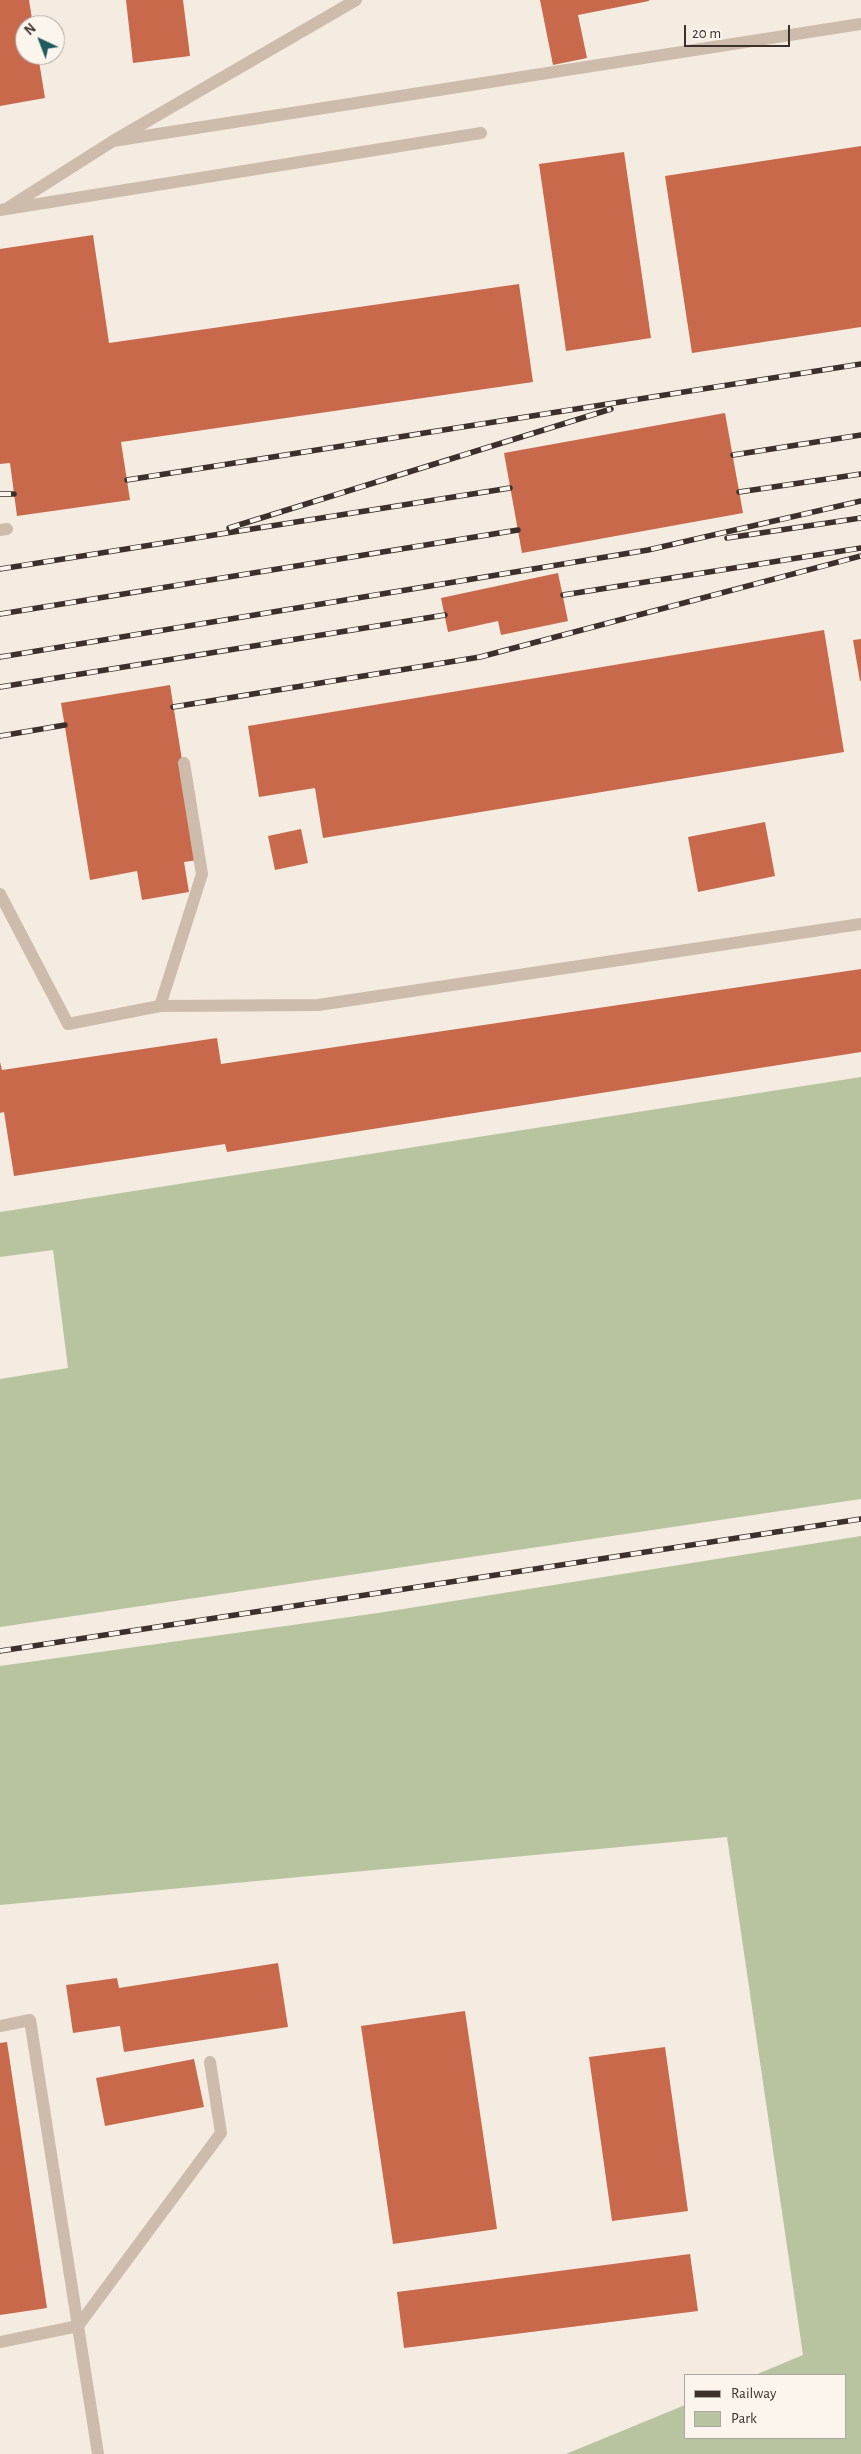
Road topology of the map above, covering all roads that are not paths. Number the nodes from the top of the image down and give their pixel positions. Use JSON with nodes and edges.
{"nodes":[{"id":1,"x":356,"y":0,"type":"edge"},
{"id":2,"x":861,"y":24,"type":"edge"},
{"id":3,"x":481,"y":133,"type":"dead end"},
{"id":4,"x":113,"y":141,"type":"junction"},
{"id":5,"x":2,"y":210,"type":"edge"},
{"id":6,"x":184,"y":762,"type":"dead end"},
{"id":7,"x":0,"y":894,"type":"edge"},
{"id":8,"x":861,"y":924,"type":"edge"},
{"id":9,"x":160,"y":1006,"type":"junction"},
{"id":10,"x":0,"y":2026,"type":"edge"},
{"id":11,"x":210,"y":2062,"type":"dead end"},
{"id":12,"x":78,"y":2326,"type":"junction"},
{"id":13,"x":0,"y":2342,"type":"edge"},
{"id":14,"x":98,"y":2454,"type":"edge"}],
"edges":[{"from":1,"to":4,"type":"lane"},
{"from":2,"to":4,"type":"lane"},
{"from":3,"to":5,"type":"lane"},
{"from":4,"to":5,"type":"lane"},
{"from":6,"to":9,"type":"lane"},
{"from":7,"to":9,"type":"lane"},
{"from":8,"to":9,"type":"lane"},
{"from":10,"to":12,"type":"lane"},
{"from":11,"to":12,"type":"lane"},
{"from":12,"to":13,"type":"lane"},
{"from":12,"to":14,"type":"lane"}]}
